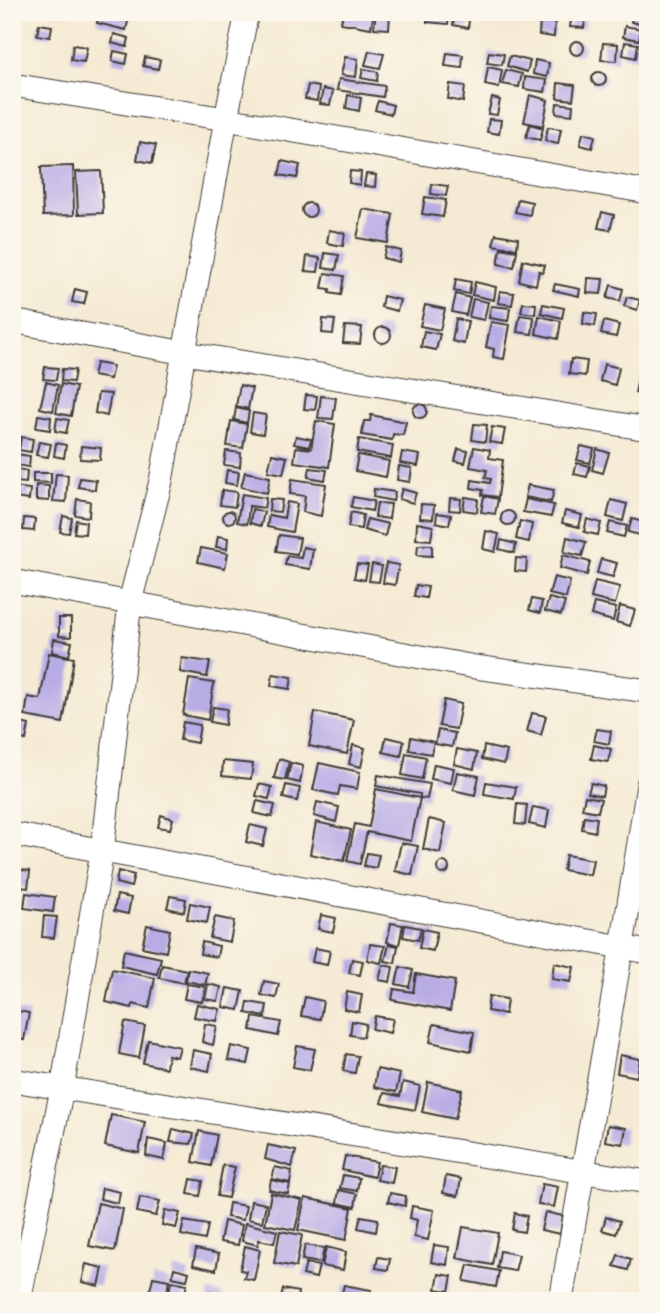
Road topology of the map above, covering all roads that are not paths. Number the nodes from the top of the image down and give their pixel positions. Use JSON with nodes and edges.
{"nodes":[{"id":1,"x":247,"y":12,"type":"edge"},
{"id":2,"x":12,"y":85,"type":"edge"},
{"id":3,"x":226,"y":119,"type":"junction"},
{"id":4,"x":648,"y":192,"type":"edge"},
{"id":5,"x":12,"y":321,"type":"edge"},
{"id":6,"x":185,"y":353,"type":"junction"},
{"id":7,"x":648,"y":429,"type":"edge"},
{"id":8,"x":12,"y":581,"type":"edge"},
{"id":9,"x":130,"y":602,"type":"junction"},
{"id":10,"x":648,"y":691,"type":"edge"},
{"id":11,"x":648,"y":785,"type":"edge"},
{"id":12,"x":12,"y":834,"type":"edge"},
{"id":13,"x":102,"y":852,"type":"junction"},
{"id":14,"x":623,"y":948,"type":"junction"},
{"id":15,"x":648,"y":952,"type":"edge"},
{"id":16,"x":12,"y":1080,"type":"edge"},
{"id":17,"x":62,"y":1089,"type":"junction"},
{"id":18,"x":582,"y":1171,"type":"junction"},
{"id":19,"x":648,"y":1182,"type":"edge"},
{"id":20,"x":19,"y":1301,"type":"edge"},
{"id":21,"x":561,"y":1301,"type":"edge"}],
"edges":[{"from":1,"to":3,"type":"street"},
{"from":2,"to":3,"type":"street"},
{"from":3,"to":4,"type":"street"},
{"from":3,"to":6,"type":"street"},
{"from":5,"to":6,"type":"street"},
{"from":6,"to":7,"type":"street"},
{"from":6,"to":9,"type":"street"},
{"from":8,"to":9,"type":"street"},
{"from":9,"to":10,"type":"street"},
{"from":9,"to":13,"type":"street"},
{"from":11,"to":14,"type":"street"},
{"from":12,"to":13,"type":"street"},
{"from":13,"to":14,"type":"street"},
{"from":13,"to":17,"type":"street"},
{"from":14,"to":15,"type":"street"},
{"from":14,"to":18,"type":"street"},
{"from":16,"to":17,"type":"street"},
{"from":17,"to":18,"type":"street"},
{"from":17,"to":20,"type":"street"},
{"from":18,"to":19,"type":"street"},
{"from":18,"to":21,"type":"street"}]}
